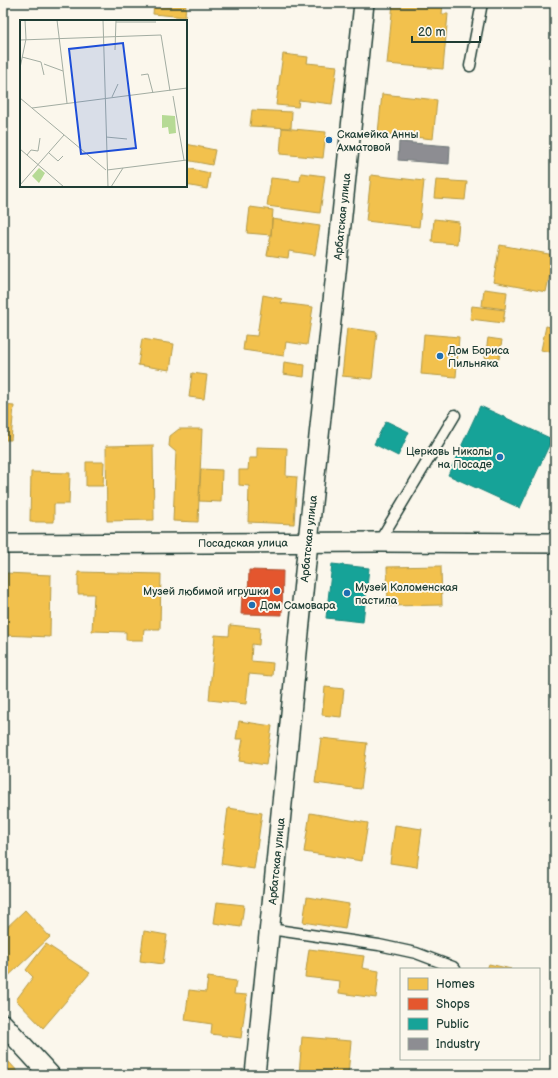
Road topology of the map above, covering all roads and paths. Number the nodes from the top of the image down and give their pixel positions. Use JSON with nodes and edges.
{"nodes":[{"id":1,"x":364,"y":3,"type":"edge"},
{"id":2,"x":482,"y":3,"type":"edge"},
{"id":3,"x":470,"y":66,"type":"dead end"},
{"id":4,"x":455,"y":415,"type":"dead end"},
{"id":5,"x":308,"y":542,"type":"junction"},
{"id":6,"x":379,"y":542,"type":"junction"},
{"id":7,"x":555,"y":543,"type":"edge"},
{"id":8,"x":3,"y":544,"type":"edge"},
{"id":9,"x":270,"y":929,"type":"junction"},
{"id":10,"x":454,"y":968,"type":"edge"},
{"id":11,"x":3,"y":1024,"type":"edge"},
{"id":12,"x":50,"y":1075,"type":"edge"},
{"id":13,"x":255,"y":1075,"type":"edge"}],
"edges":[{"from":1,"to":5,"type":"street","name":"Арбатская улица"},
{"from":2,"to":3,"type":"lane"},
{"from":4,"to":6,"type":"lane"},
{"from":5,"to":6,"type":"street","name":"Посадская улица"},
{"from":5,"to":8,"type":"street","name":"Посадская улица"},
{"from":5,"to":9,"type":"street","name":"Арбатская улица"},
{"from":6,"to":7,"type":"street","name":"Посадская улица"},
{"from":9,"to":10,"type":"lane"},
{"from":9,"to":13,"type":"street","name":"Арбатская улица"},
{"from":11,"to":12,"type":"street"}]}
